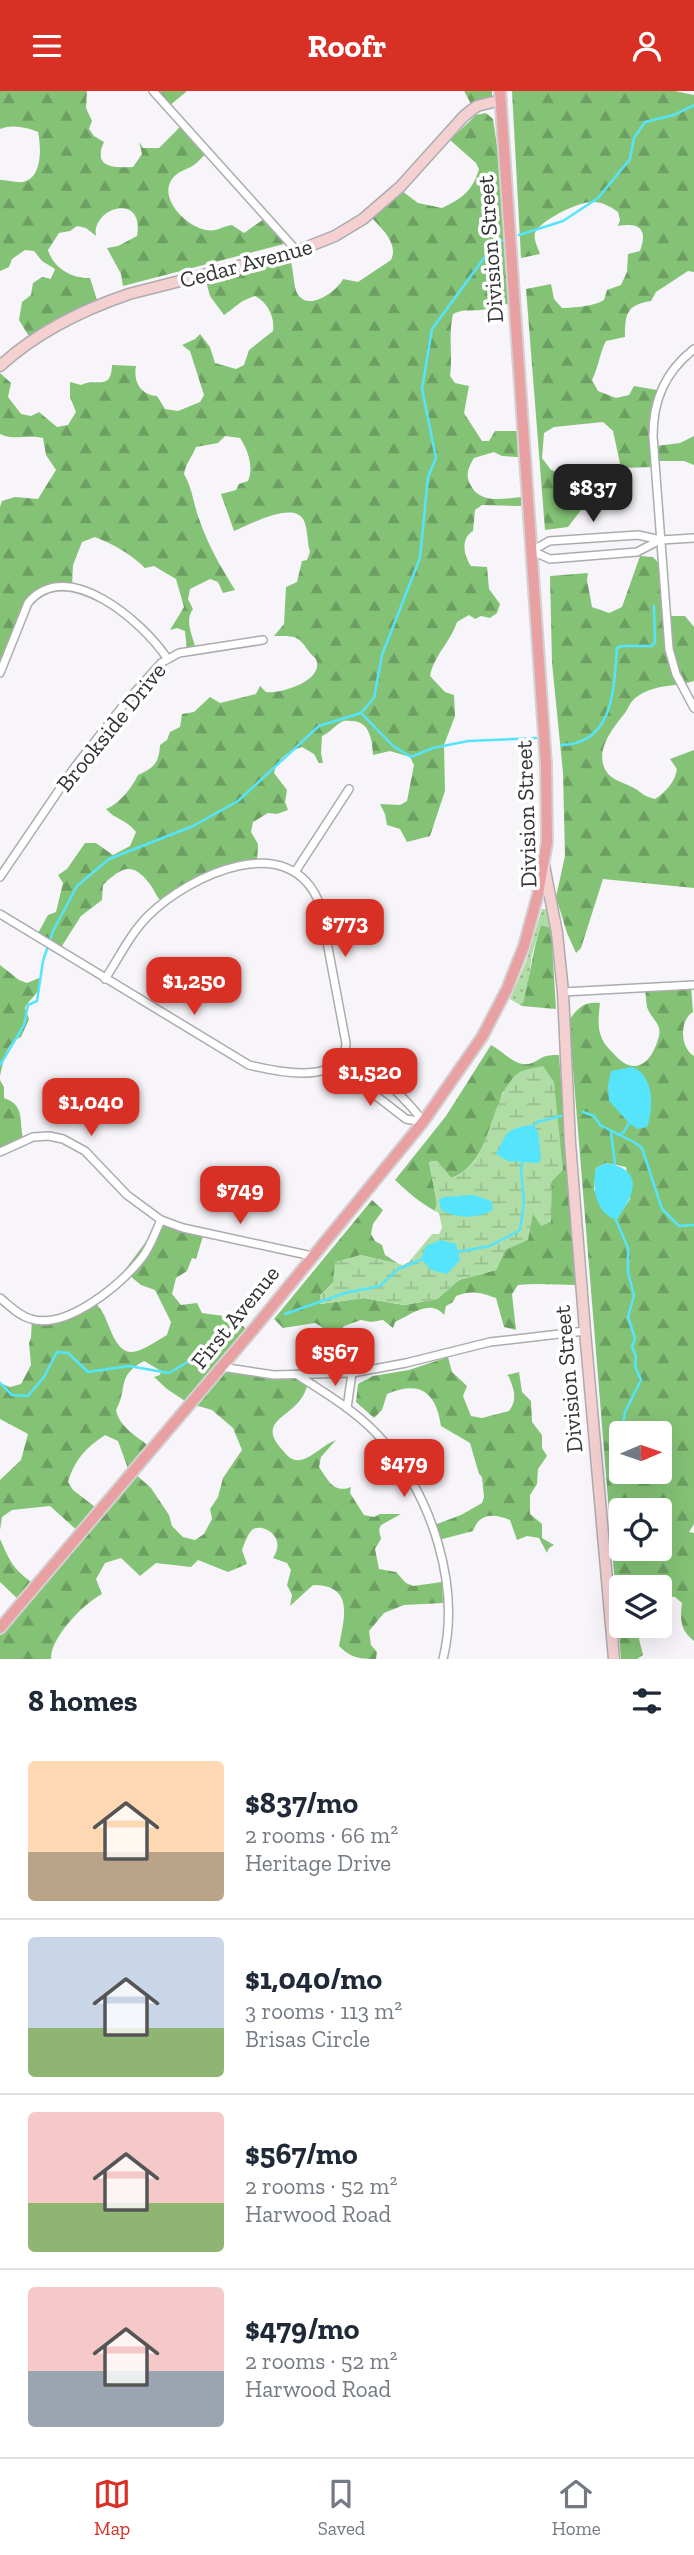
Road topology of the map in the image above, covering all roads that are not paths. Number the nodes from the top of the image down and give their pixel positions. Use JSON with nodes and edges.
{"nodes":[{"id":1,"x":153,"y":91,"type":"edge"},
{"id":2,"x":501,"y":96,"type":"edge"},
{"id":3,"x":297,"y":251,"type":"junction"},
{"id":4,"x":694,"y":349,"type":"edge"},
{"id":5,"x":0,"y":366,"type":"edge"},
{"id":6,"x":694,"y":538,"type":"edge"},
{"id":7,"x":661,"y":540,"type":"junction"},
{"id":8,"x":532,"y":551,"type":"junction"},
{"id":9,"x":263,"y":640,"type":"dead end"},
{"id":10,"x":167,"y":658,"type":"junction"},
{"id":11,"x":0,"y":673,"type":"edge"},
{"id":12,"x":694,"y":708,"type":"edge"},
{"id":13,"x":349,"y":789,"type":"dead end"},
{"id":14,"x":544,"y":864,"type":"junction"},
{"id":15,"x":295,"y":872,"type":"junction"},
{"id":16,"x":0,"y":877,"type":"edge"},
{"id":17,"x":0,"y":914,"type":"edge"},
{"id":18,"x":105,"y":979,"type":"junction"},
{"id":19,"x":694,"y":985,"type":"edge"},
{"id":20,"x":563,"y":992,"type":"junction"},
{"id":21,"x":344,"y":1060,"type":"junction"},
{"id":22,"x":423,"y":1122,"type":"junction"},
{"id":23,"x":0,"y":1152,"type":"edge"},
{"id":24,"x":161,"y":1220,"type":"junction"},
{"id":25,"x":312,"y":1256,"type":"junction"},
{"id":26,"x":0,"y":1298,"type":"edge"},
{"id":27,"x":585,"y":1331,"type":"junction"},
{"id":28,"x":221,"y":1367,"type":"junction"},
{"id":29,"x":352,"y":1373,"type":"junction"},
{"id":30,"x":299,"y":1375,"type":"junction"},
{"id":31,"x":347,"y":1408,"type":"junction"},
{"id":32,"x":0,"y":1629,"type":"edge"},
{"id":33,"x":443,"y":1659,"type":"edge"},
{"id":34,"x":614,"y":1659,"type":"edge"}],
"edges":[{"from":1,"to":3,"type":"street"},
{"from":2,"to":3,"type":"main road","name":"Cedar Avenue"},
{"from":2,"to":8,"type":"main road","name":"Division Street"},
{"from":3,"to":5,"type":"main road","name":"Cedar Avenue"},
{"from":4,"to":7,"type":"street"},
{"from":6,"to":7,"type":"street"},
{"from":7,"to":8,"type":"street"},
{"from":7,"to":8,"type":"street"},
{"from":7,"to":12,"type":"street"},
{"from":8,"to":14,"type":"main road","name":"Division Street"},
{"from":9,"to":10,"type":"street","name":"Brookside Drive"},
{"from":10,"to":11,"type":"street"},
{"from":10,"to":16,"type":"street","name":"Brookside Drive"},
{"from":13,"to":15,"type":"street"},
{"from":14,"to":20,"type":"main road","name":"Division Street"},
{"from":14,"to":22,"type":"main road","name":"First Avenue"},
{"from":15,"to":18,"type":"street"},
{"from":15,"to":21,"type":"street"},
{"from":17,"to":18,"type":"street"},
{"from":18,"to":21,"type":"street"},
{"from":19,"to":20,"type":"street"},
{"from":20,"to":27,"type":"main road","name":"Division Street"},
{"from":21,"to":22,"type":"street"},
{"from":21,"to":22,"type":"street"},
{"from":22,"to":25,"type":"main road","name":"First Avenue"},
{"from":23,"to":24,"type":"street"},
{"from":24,"to":25,"type":"street"},
{"from":24,"to":26,"type":"street"},
{"from":25,"to":28,"type":"main road","name":"First Avenue"},
{"from":27,"to":29,"type":"street"},
{"from":27,"to":34,"type":"main road","name":"Division Street"},
{"from":28,"to":30,"type":"street"},
{"from":28,"to":32,"type":"main road","name":"First Avenue"},
{"from":29,"to":30,"type":"street"},
{"from":29,"to":31,"type":"street"},
{"from":30,"to":31,"type":"street"},
{"from":31,"to":33,"type":"street"}]}
